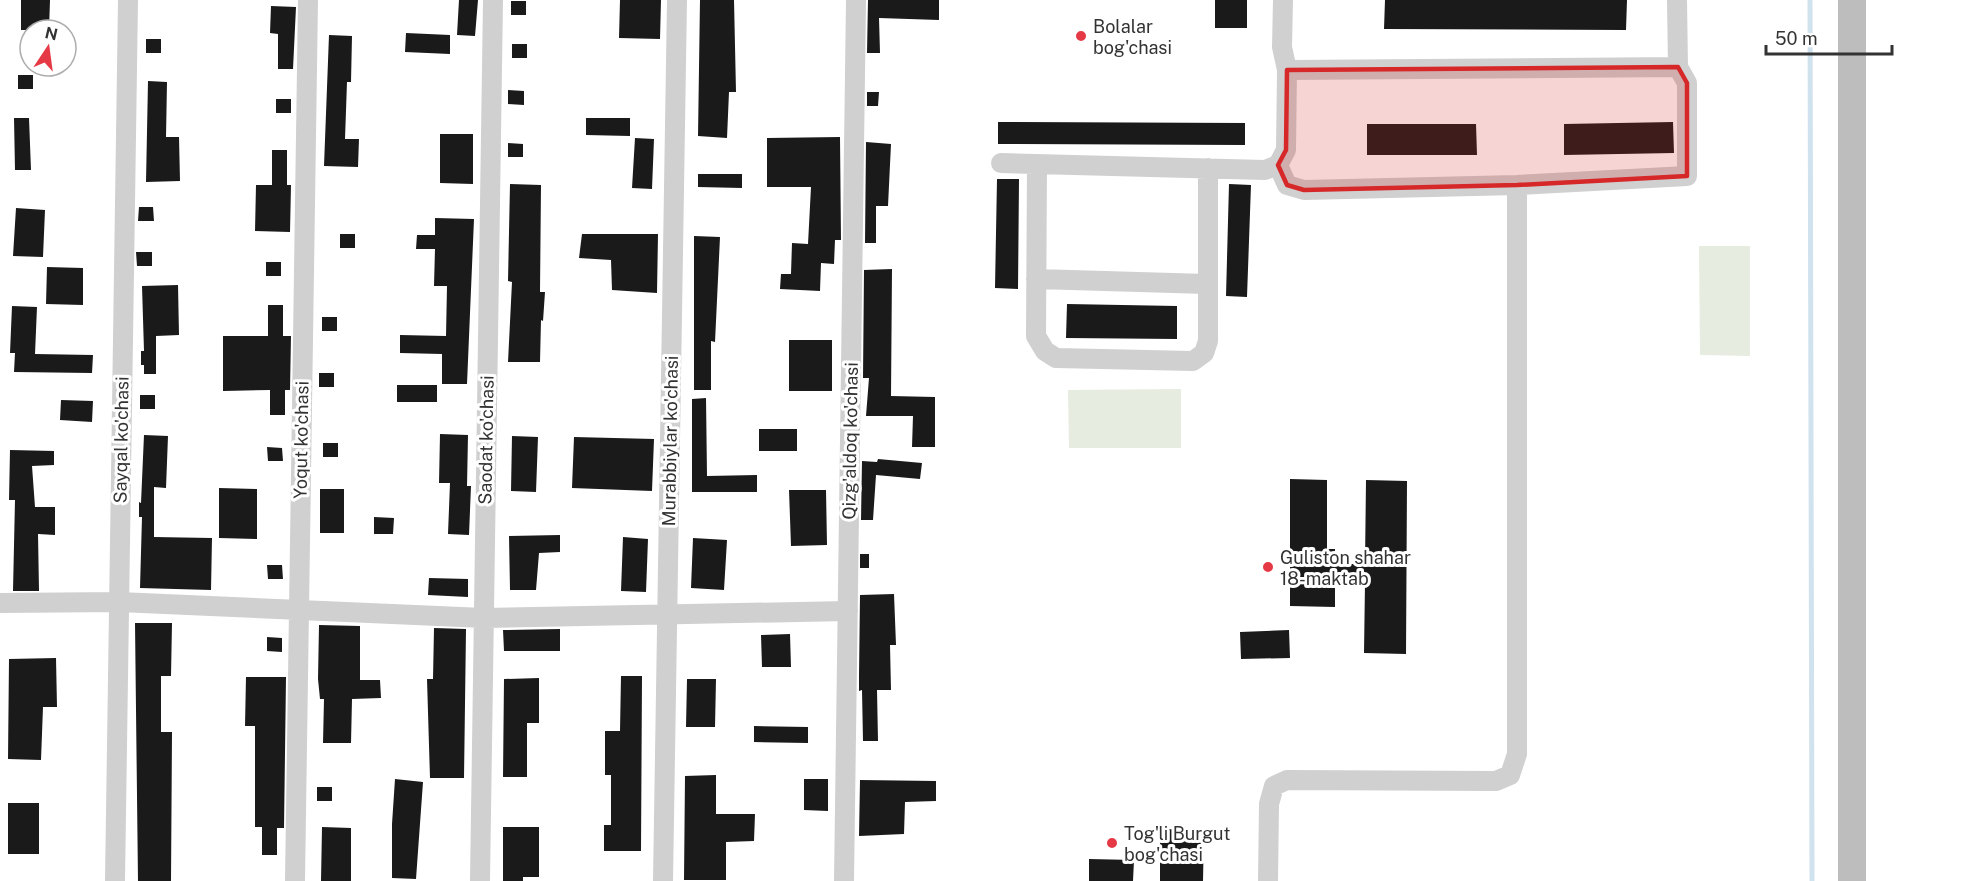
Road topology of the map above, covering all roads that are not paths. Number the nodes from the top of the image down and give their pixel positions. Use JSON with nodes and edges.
{"nodes":[{"id":1,"x":128,"y":0,"type":"edge"},
{"id":2,"x":308,"y":0,"type":"edge"},
{"id":3,"x":493,"y":0,"type":"edge"},
{"id":4,"x":677,"y":0,"type":"edge"},
{"id":5,"x":856,"y":0,"type":"edge"},
{"id":6,"x":1283,"y":0,"type":"edge"},
{"id":7,"x":1677,"y":0,"type":"edge"},
{"id":8,"x":1852,"y":0,"type":"edge"},
{"id":9,"x":1678,"y":68,"type":"junction"},
{"id":10,"x":1287,"y":70,"type":"junction"},
{"id":11,"x":1001,"y":163,"type":"dead end"},
{"id":12,"x":1036,"y":164,"type":"junction"},
{"id":13,"x":1278,"y":165,"type":"junction"},
{"id":14,"x":1208,"y":168,"type":"junction"},
{"id":15,"x":1518,"y":186,"type":"junction"},
{"id":16,"x":1036,"y":279,"type":"junction"},
{"id":17,"x":1207,"y":284,"type":"junction"},
{"id":18,"x":119,"y":602,"type":"junction"},
{"id":19,"x":0,"y":603,"type":"edge"},
{"id":20,"x":299,"y":611,"type":"junction"},
{"id":21,"x":848,"y":611,"type":"junction"},
{"id":22,"x":667,"y":616,"type":"junction"},
{"id":23,"x":484,"y":618,"type":"junction"},
{"id":24,"x":115,"y":881,"type":"edge"},
{"id":25,"x":295,"y":881,"type":"edge"},
{"id":26,"x":480,"y":881,"type":"edge"},
{"id":27,"x":663,"y":881,"type":"edge"},
{"id":28,"x":844,"y":881,"type":"edge"},
{"id":29,"x":1268,"y":881,"type":"edge"},
{"id":30,"x":1851,"y":881,"type":"edge"}],
"edges":[{"from":1,"to":18,"type":"street","name":"Sayqal ko'chasi"},
{"from":2,"to":20,"type":"street","name":"Yoqut ko'chasi"},
{"from":3,"to":23,"type":"street","name":"Saodat ko'chasi"},
{"from":4,"to":22,"type":"street","name":"Murabbiylar ko'chasi"},
{"from":5,"to":21,"type":"street","name":"Qizg'aldoq ko'chasi"},
{"from":6,"to":10,"type":"street"},
{"from":7,"to":9,"type":"street"},
{"from":8,"to":30,"type":"main road"},
{"from":9,"to":10,"type":"street"},
{"from":9,"to":15,"type":"street"},
{"from":10,"to":13,"type":"street"},
{"from":11,"to":12,"type":"street"},
{"from":12,"to":14,"type":"street"},
{"from":12,"to":16,"type":"street"},
{"from":13,"to":14,"type":"street"},
{"from":13,"to":15,"type":"street"},
{"from":14,"to":17,"type":"street"},
{"from":15,"to":29,"type":"street"},
{"from":16,"to":17,"type":"street"},
{"from":16,"to":17,"type":"street"},
{"from":18,"to":19,"type":"street"},
{"from":18,"to":20,"type":"street"},
{"from":18,"to":24,"type":"street","name":"Sayqal ko'chasi"},
{"from":20,"to":23,"type":"street"},
{"from":20,"to":25,"type":"street","name":"Yoqut ko'chasi"},
{"from":21,"to":22,"type":"street"},
{"from":21,"to":28,"type":"street","name":"Qizg'aldoq ko'chasi"},
{"from":22,"to":23,"type":"street"},
{"from":22,"to":27,"type":"street","name":"Murabbiylar ko'chasi"},
{"from":23,"to":26,"type":"street","name":"Saodat ko'chasi"}]}
